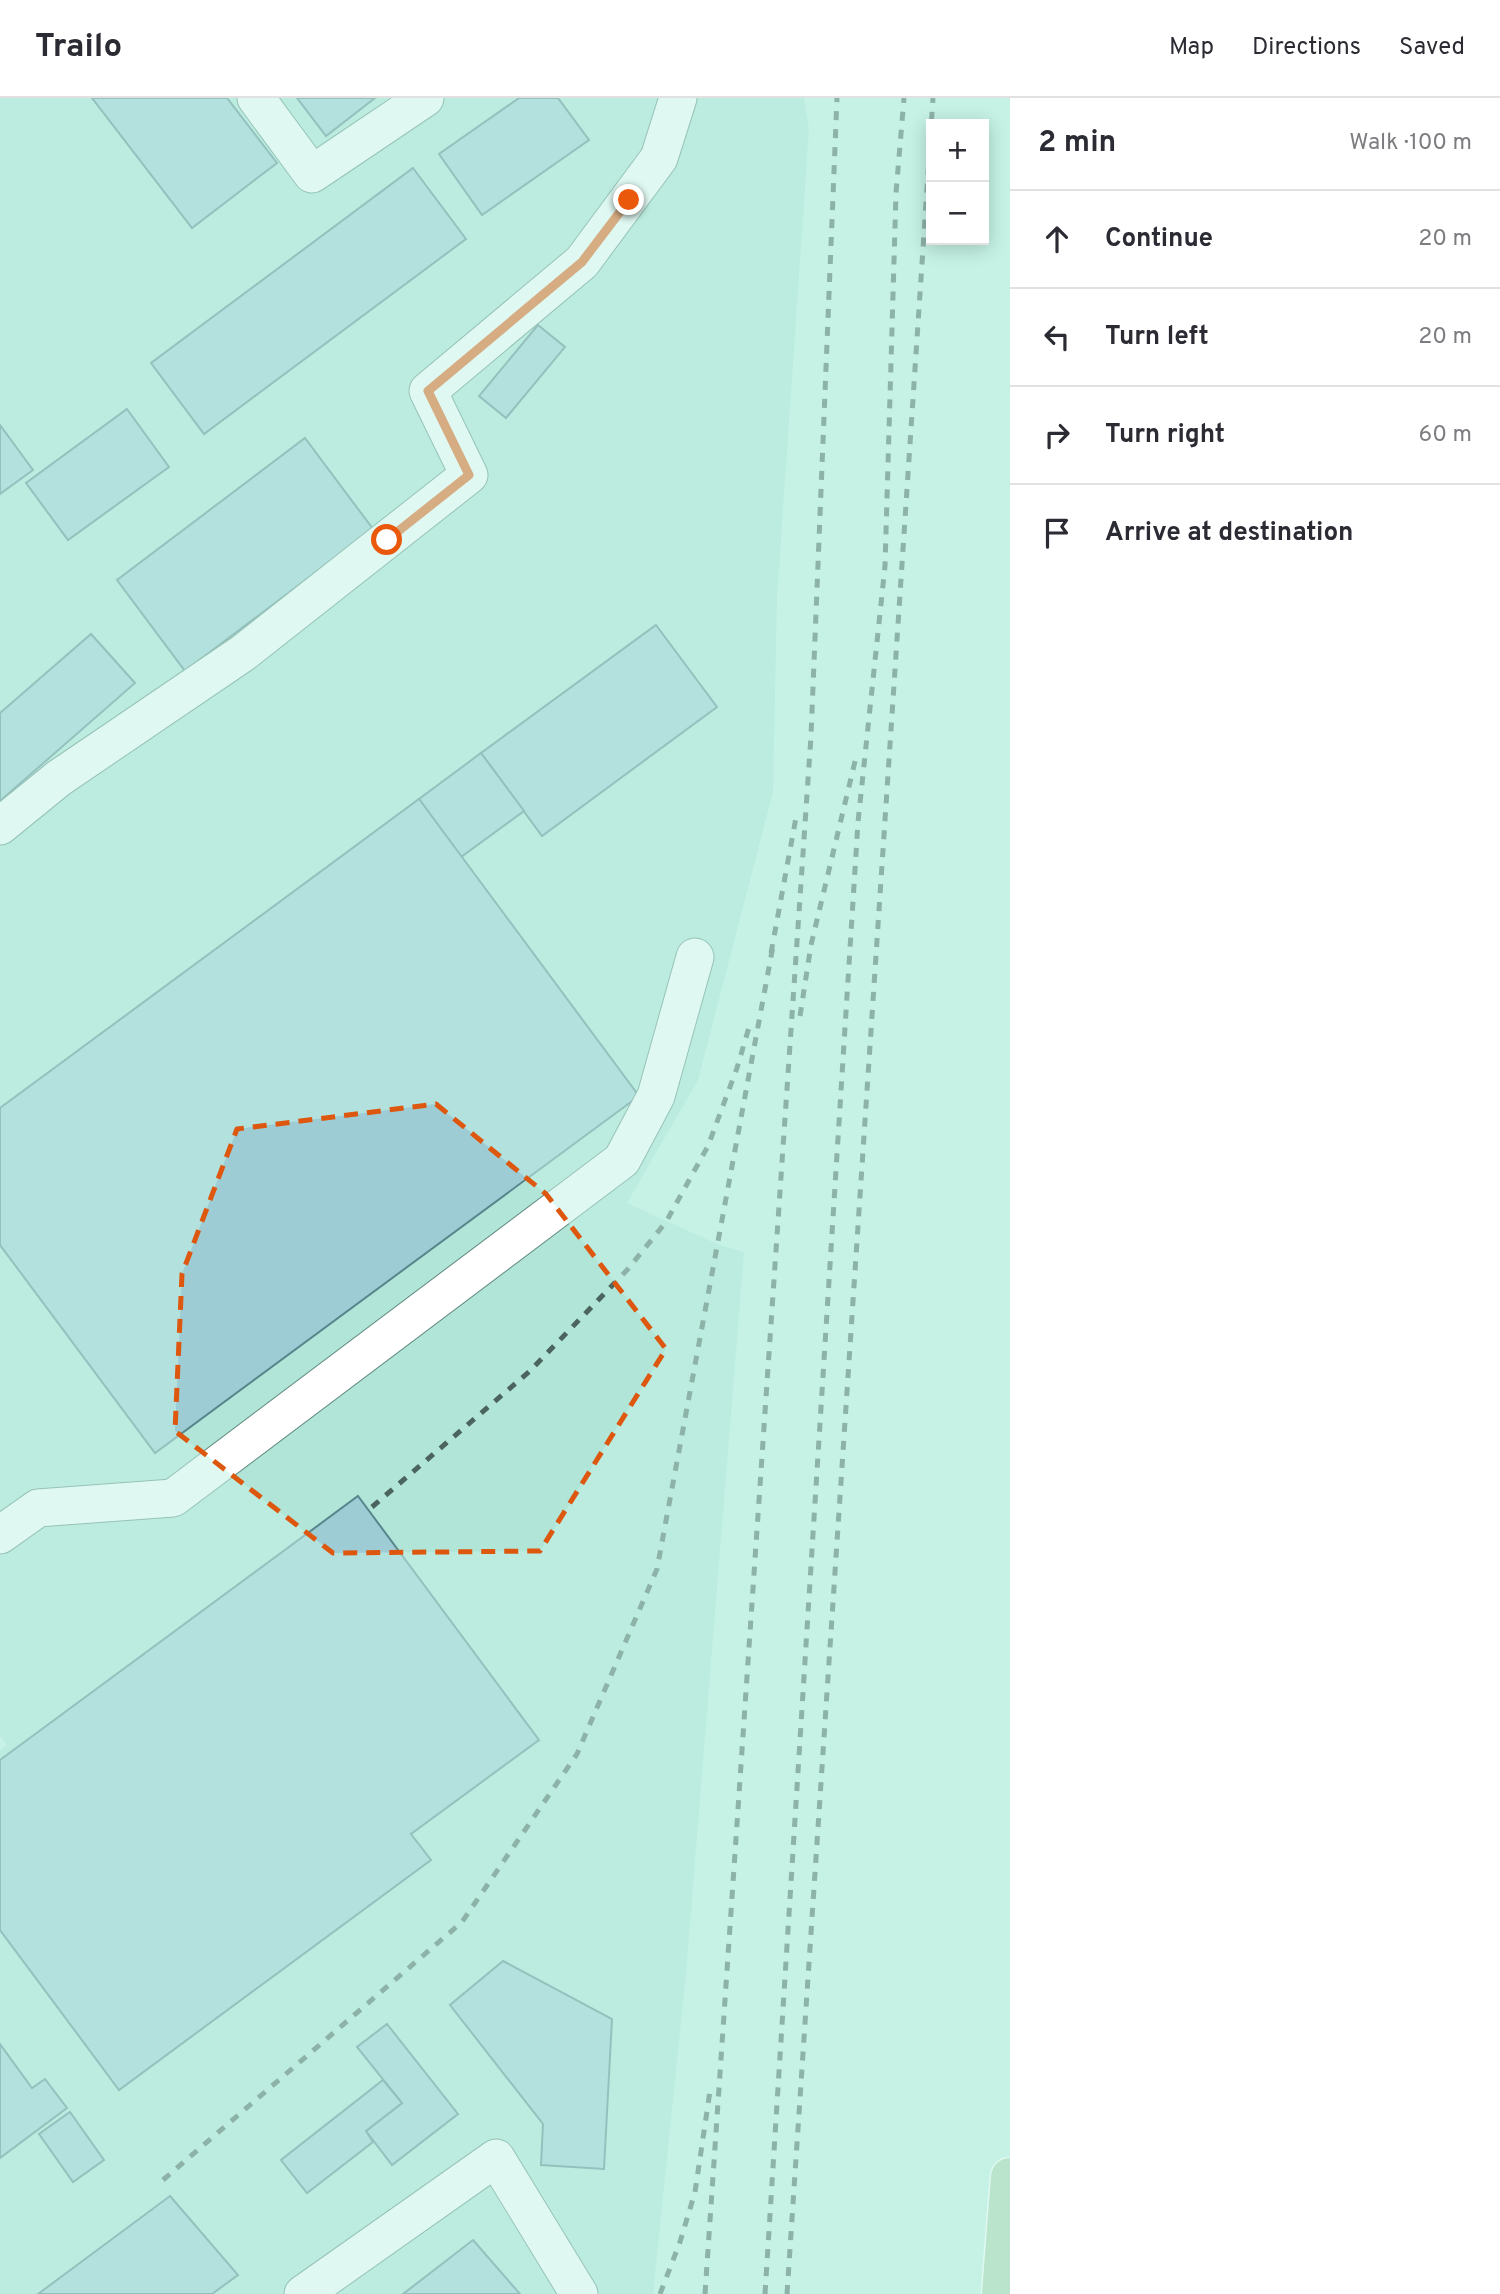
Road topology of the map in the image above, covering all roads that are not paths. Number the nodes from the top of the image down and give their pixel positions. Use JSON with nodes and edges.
{"nodes":[{"id":1,"x":256,"y":98,"type":"edge"},
{"id":2,"x":425,"y":98,"type":"edge"},
{"id":3,"x":678,"y":98,"type":"edge"},
{"id":4,"x":0,"y":826,"type":"edge"},
{"id":5,"x":695,"y":957,"type":"dead end"},
{"id":6,"x":0,"y":1535,"type":"edge"},
{"id":7,"x":1010,"y":2177,"type":"edge"},
{"id":8,"x":303,"y":2294,"type":"edge"},
{"id":9,"x":579,"y":2294,"type":"edge"},
{"id":10,"x":1001,"y":2294,"type":"edge"}],
"edges":[{"from":1,"to":2,"type":"lane"},
{"from":3,"to":4,"type":"lane"},
{"from":5,"to":6,"type":"lane"},
{"from":7,"to":10,"type":"main road"},
{"from":8,"to":9,"type":"lane"}]}
